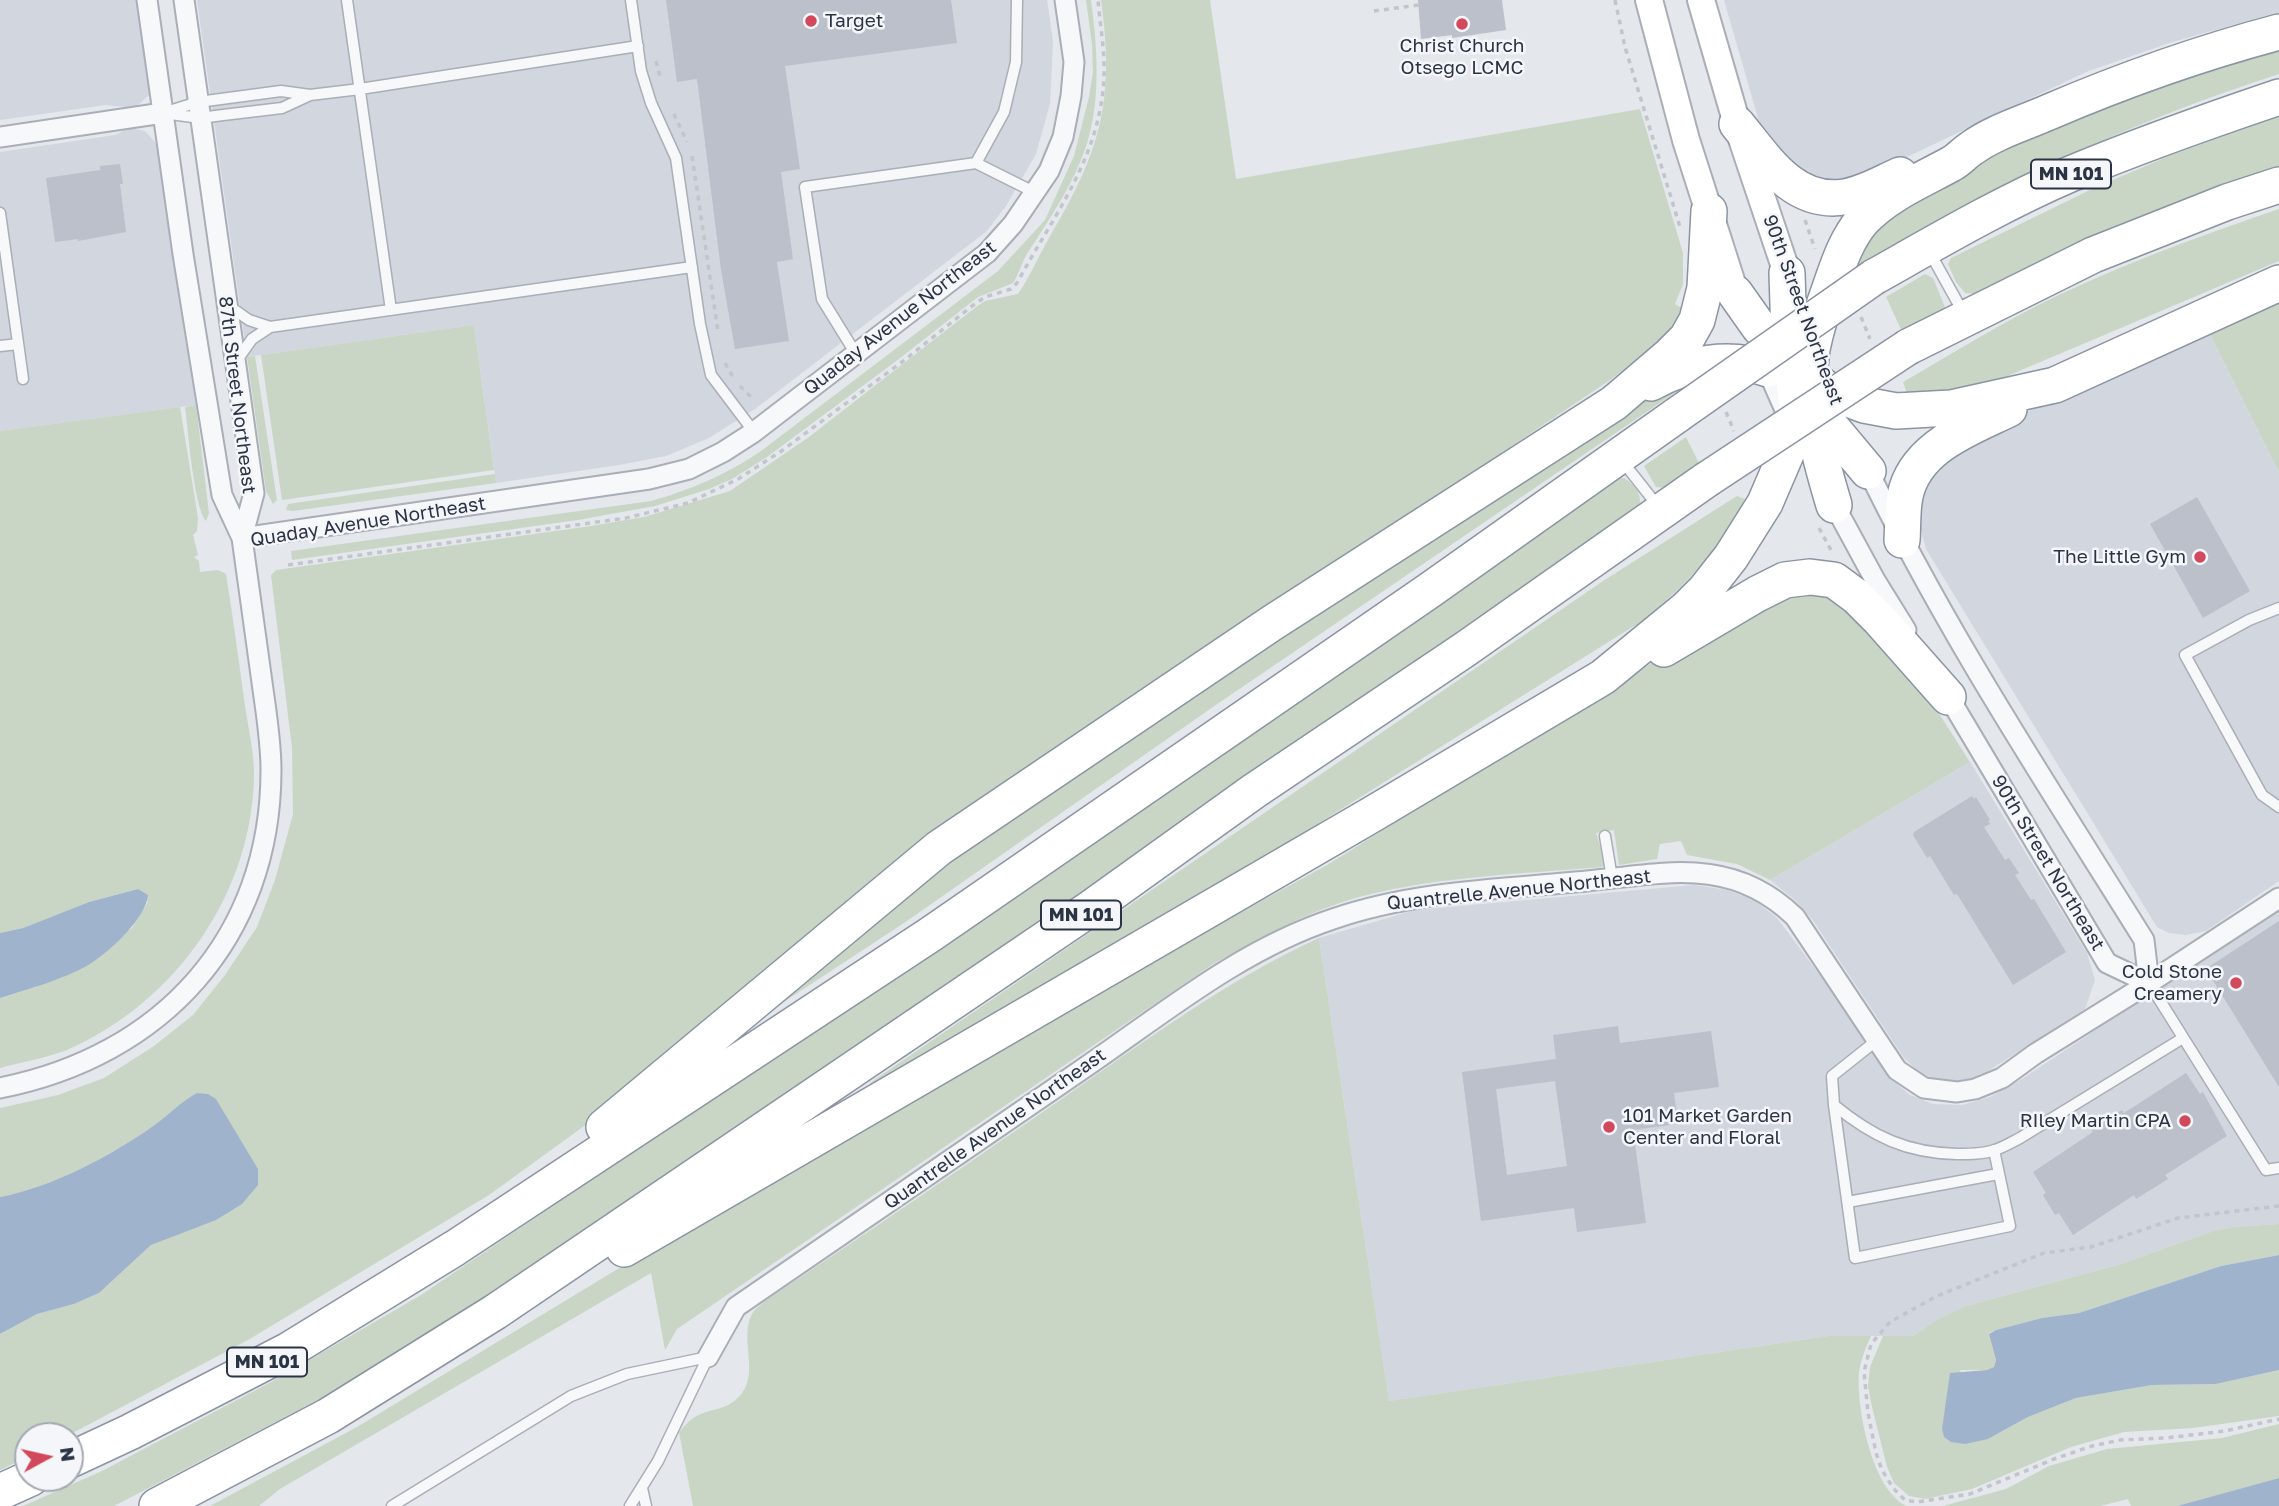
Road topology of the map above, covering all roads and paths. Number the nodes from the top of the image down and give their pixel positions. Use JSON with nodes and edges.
{"nodes":[{"id":1,"x":147,"y":0,"type":"edge"},
{"id":2,"x":184,"y":0,"type":"edge"},
{"id":3,"x":347,"y":0,"type":"edge"},
{"id":4,"x":632,"y":0,"type":"edge"},
{"id":5,"x":1017,"y":0,"type":"edge"},
{"id":6,"x":1065,"y":0,"type":"edge"},
{"id":7,"x":1098,"y":0,"type":"edge"},
{"id":8,"x":1615,"y":0,"type":"edge"},
{"id":9,"x":1649,"y":0,"type":"edge"},
{"id":10,"x":1702,"y":0,"type":"edge"},
{"id":11,"x":1419,"y":5,"type":"dead end"},
{"id":12,"x":1374,"y":11,"type":"dead end"},
{"id":13,"x":2279,"y":32,"type":"edge"},
{"id":14,"x":638,"y":46,"type":"junction"},
{"id":15,"x":360,"y":89,"type":"junction"},
{"id":16,"x":310,"y":95,"type":"junction"},
{"id":17,"x":2279,"y":97,"type":"edge"},
{"id":18,"x":199,"y":110,"type":"junction"},
{"id":19,"x":163,"y":113,"type":"junction"},
{"id":20,"x":1737,"y":124,"type":"junction"},
{"id":21,"x":0,"y":137,"type":"edge"},
{"id":22,"x":1971,"y":148,"type":"junction"},
{"id":23,"x":976,"y":163,"type":"junction"},
{"id":24,"x":2279,"y":185,"type":"edge"},
{"id":25,"x":1034,"y":191,"type":"junction"},
{"id":26,"x":1709,"y":211,"type":"junction"},
{"id":27,"x":0,"y":213,"type":"edge"},
{"id":28,"x":1803,"y":214,"type":"dead end"},
{"id":29,"x":1681,"y":231,"type":"dead end"},
{"id":30,"x":1927,"y":247,"type":"junction"},
{"id":31,"x":1816,"y":251,"type":"dead end"},
{"id":32,"x":692,"y":267,"type":"junction"},
{"id":33,"x":1787,"y":273,"type":"joint"},
{"id":34,"x":2279,"y":283,"type":"edge"},
{"id":35,"x":1735,"y":293,"type":"joint"},
{"id":36,"x":226,"y":303,"type":"junction"},
{"id":37,"x":391,"y":310,"type":"junction"},
{"id":38,"x":1966,"y":318,"type":"junction"},
{"id":39,"x":270,"y":327,"type":"junction"},
{"id":40,"x":18,"y":344,"type":"junction"},
{"id":41,"x":0,"y":346,"type":"edge"},
{"id":42,"x":856,"y":355,"type":"junction"},
{"id":43,"x":235,"y":364,"type":"junction"},
{"id":44,"x":23,"y":379,"type":"dead end"},
{"id":45,"x":1801,"y":383,"type":"junction"},
{"id":46,"x":2055,"y":385,"type":"junction"},
{"id":47,"x":1614,"y":403,"type":"junction"},
{"id":48,"x":1723,"y":406,"type":"dead end"},
{"id":49,"x":754,"y":432,"type":"junction"},
{"id":50,"x":1740,"y":442,"type":"dead end"},
{"id":51,"x":1618,"y":456,"type":"junction"},
{"id":52,"x":1868,"y":471,"type":"joint"},
{"id":53,"x":1834,"y":505,"type":"joint"},
{"id":54,"x":1662,"y":511,"type":"junction"},
{"id":55,"x":242,"y":538,"type":"junction"},
{"id":56,"x":1902,"y":540,"type":"junction"},
{"id":57,"x":288,"y":565,"type":"dead end"},
{"id":58,"x":2279,"y":608,"type":"edge"},
{"id":59,"x":1604,"y":677,"type":"junction"},
{"id":60,"x":1948,"y":697,"type":"junction"},
{"id":61,"x":2279,"y":807,"type":"edge"},
{"id":62,"x":1605,"y":836,"type":"dead end"},
{"id":63,"x":1612,"y":878,"type":"junction"},
{"id":64,"x":2279,"y":898,"type":"edge"},
{"id":65,"x":2149,"y":983,"type":"junction"},
{"id":66,"x":2183,"y":1038,"type":"junction"},
{"id":67,"x":1876,"y":1041,"type":"junction"},
{"id":68,"x":0,"y":1088,"type":"edge"},
{"id":69,"x":1834,"y":1105,"type":"junction"},
{"id":70,"x":1994,"y":1150,"type":"junction"},
{"id":71,"x":2279,"y":1168,"type":"edge"},
{"id":72,"x":1998,"y":1174,"type":"junction"},
{"id":73,"x":1848,"y":1202,"type":"junction"},
{"id":74,"x":2279,"y":1206,"type":"edge"},
{"id":75,"x":455,"y":1248,"type":"junction"},
{"id":76,"x":495,"y":1312,"type":"junction"},
{"id":77,"x":708,"y":1357,"type":"junction"},
{"id":78,"x":2279,"y":1419,"type":"edge"},
{"id":79,"x":84,"y":1453,"type":"edge"},
{"id":80,"x":642,"y":1488,"type":"junction"},
{"id":81,"x":157,"y":1506,"type":"edge"},
{"id":82,"x":393,"y":1506,"type":"edge"},
{"id":83,"x":630,"y":1506,"type":"edge"},
{"id":84,"x":646,"y":1506,"type":"edge"}],
"edges":[{"from":1,"to":19,"type":"street","name":"87th Street Northeast"},
{"from":2,"to":18,"type":"street","name":"87th Street Northeast"},
{"from":3,"to":15,"type":"lane"},
{"from":4,"to":14,"type":"lane"},
{"from":5,"to":23,"type":"lane"},
{"from":6,"to":25,"type":"street","name":"Quaday Avenue Northeast"},
{"from":7,"to":57,"type":"path"},
{"from":8,"to":29,"type":"path"},
{"from":9,"to":26,"type":"main road"},
{"from":10,"to":20,"type":"main road","name":"90th Street Northeast"},
{"from":11,"to":12,"type":"path"},
{"from":13,"to":22,"type":"highway"},
{"from":14,"to":15,"type":"lane"},
{"from":14,"to":32,"type":"lane"},
{"from":15,"to":16,"type":"lane"},
{"from":15,"to":37,"type":"lane"},
{"from":16,"to":18,"type":"lane"},
{"from":16,"to":18,"type":"lane"},
{"from":17,"to":30,"type":"highway","number":"MN 101"},
{"from":18,"to":19,"type":"lane"},
{"from":18,"to":19,"type":"lane"},
{"from":18,"to":36,"type":"street","name":"87th Street Northeast"},
{"from":19,"to":21,"type":"street"},
{"from":19,"to":55,"type":"street","name":"87th Street Northeast"},
{"from":20,"to":22,"type":"highway"},
{"from":20,"to":33,"type":"main road","name":"90th Street Northeast"},
{"from":22,"to":45,"type":"highway"},
{"from":23,"to":25,"type":"lane"},
{"from":23,"to":42,"type":"lane"},
{"from":24,"to":38,"type":"highway","number":"MN 101"},
{"from":25,"to":42,"type":"street","name":"Quaday Avenue Northeast"},
{"from":26,"to":35,"type":"main road"},
{"from":26,"to":47,"type":"highway"},
{"from":27,"to":40,"type":"lane"},
{"from":28,"to":31,"type":"path"},
{"from":30,"to":38,"type":"lane"},
{"from":30,"to":51,"type":"highway","number":"MN 101","bridge":true},
{"from":32,"to":37,"type":"lane"},
{"from":32,"to":49,"type":"lane"},
{"from":33,"to":45,"type":"highway"},
{"from":34,"to":46,"type":"highway"},
{"from":35,"to":45,"type":"highway"},
{"from":36,"to":39,"type":"lane"},
{"from":36,"to":43,"type":"street","name":"87th Street Northeast"},
{"from":37,"to":39,"type":"lane"},
{"from":38,"to":54,"type":"highway","number":"MN 101","bridge":true},
{"from":39,"to":43,"type":"lane"},
{"from":40,"to":41,"type":"lane"},
{"from":40,"to":44,"type":"lane"},
{"from":42,"to":49,"type":"street","name":"Quaday Avenue Northeast"},
{"from":43,"to":55,"type":"street","name":"87th Street Northeast"},
{"from":45,"to":46,"type":"highway"},
{"from":45,"to":47,"type":"highway"},
{"from":45,"to":52,"type":"highway"},
{"from":45,"to":53,"type":"highway"},
{"from":45,"to":59,"type":"highway"},
{"from":46,"to":56,"type":"highway"},
{"from":47,"to":75,"type":"highway"},
{"from":48,"to":50,"type":"path"},
{"from":49,"to":55,"type":"street","name":"Quaday Avenue Northeast"},
{"from":51,"to":54,"type":"lane"},
{"from":51,"to":75,"type":"highway","number":"MN 101"},
{"from":52,"to":56,"type":"street","name":"90th Street Northeast"},
{"from":53,"to":60,"type":"street","name":"90th Street Northeast"},
{"from":54,"to":76,"type":"highway","number":"MN 101"},
{"from":55,"to":68,"type":"street","name":"Quaday Avenue Northeast"},
{"from":56,"to":65,"type":"street","name":"90th Street Northeast"},
{"from":58,"to":61,"type":"lane"},
{"from":59,"to":60,"type":"highway"},
{"from":59,"to":76,"type":"highway"},
{"from":60,"to":65,"type":"street","name":"90th Street Northeast"},
{"from":62,"to":63,"type":"lane"},
{"from":63,"to":67,"type":"street","name":"Quantrelle Avenue Northeast"},
{"from":63,"to":77,"type":"street","name":"Quantrelle Avenue Northeast"},
{"from":64,"to":65,"type":"street","name":"Quantrelle Avenue Northeast"},
{"from":65,"to":66,"type":"lane"},
{"from":65,"to":67,"type":"street","name":"Quantrelle Avenue Northeast"},
{"from":66,"to":70,"type":"lane"},
{"from":66,"to":71,"type":"lane"},
{"from":67,"to":69,"type":"lane"},
{"from":69,"to":70,"type":"lane"},
{"from":69,"to":73,"type":"lane"},
{"from":70,"to":72,"type":"lane"},
{"from":72,"to":73,"type":"lane"},
{"from":72,"to":73,"type":"lane"},
{"from":74,"to":78,"type":"path"},
{"from":75,"to":79,"type":"highway","number":"MN 101"},
{"from":76,"to":81,"type":"highway","number":"MN 101"},
{"from":77,"to":80,"type":"lane"},
{"from":77,"to":82,"type":"lane"},
{"from":80,"to":83,"type":"lane"},
{"from":80,"to":84,"type":"lane"}]}
